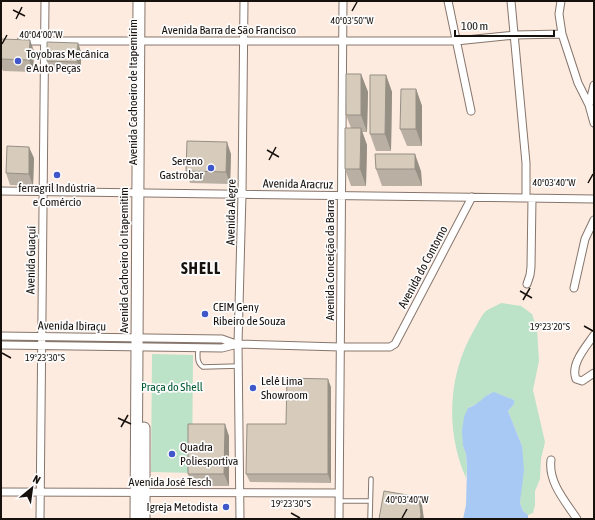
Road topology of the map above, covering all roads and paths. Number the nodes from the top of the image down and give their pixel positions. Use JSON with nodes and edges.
{"nodes":[{"id":1,"x":44,"y":1,"type":"edge"},
{"id":2,"x":139,"y":1,"type":"edge"},
{"id":3,"x":146,"y":1,"type":"edge"},
{"id":4,"x":244,"y":1,"type":"edge"},
{"id":5,"x":343,"y":1,"type":"edge"},
{"id":6,"x":448,"y":1,"type":"edge"},
{"id":7,"x":511,"y":1,"type":"edge"},
{"id":8,"x":561,"y":1,"type":"edge"},
{"id":9,"x":562,"y":34,"type":"junction"},
{"id":10,"x":515,"y":35,"type":"junction"},
{"id":11,"x":15,"y":41,"type":"edge"},
{"id":12,"x":44,"y":41,"type":"junction"},
{"id":13,"x":142,"y":41,"type":"junction"},
{"id":14,"x":244,"y":41,"type":"junction"},
{"id":15,"x":343,"y":41,"type":"junction"},
{"id":16,"x":456,"y":41,"type":"junction"},
{"id":17,"x":594,"y":85,"type":"edge"},
{"id":18,"x":589,"y":105,"type":"junction"},
{"id":19,"x":471,"y":111,"type":"dead end"},
{"id":20,"x":594,"y":123,"type":"edge"},
{"id":21,"x":1,"y":191,"type":"edge"},
{"id":22,"x":43,"y":191,"type":"junction"},
{"id":23,"x":141,"y":193,"type":"junction"},
{"id":24,"x":242,"y":194,"type":"junction"},
{"id":25,"x":342,"y":195,"type":"junction"},
{"id":26,"x":472,"y":197,"type":"junction"},
{"id":27,"x":529,"y":198,"type":"junction"},
{"id":28,"x":594,"y":198,"type":"edge"},
{"id":29,"x":594,"y":220,"type":"edge"},
{"id":30,"x":527,"y":284,"type":"dead end"},
{"id":31,"x":574,"y":288,"type":"dead end"},
{"id":32,"x":594,"y":335,"type":"edge"},
{"id":33,"x":1,"y":336,"type":"edge"},
{"id":34,"x":41,"y":337,"type":"junction"},
{"id":35,"x":141,"y":343,"type":"junction"},
{"id":36,"x":238,"y":344,"type":"junction"},
{"id":37,"x":1,"y":345,"type":"edge"},
{"id":38,"x":41,"y":346,"type":"junction"},
{"id":39,"x":393,"y":346,"type":"joint"},
{"id":40,"x":340,"y":347,"type":"junction"},
{"id":41,"x":198,"y":348,"type":"junction"},
{"id":42,"x":239,"y":366,"type":"junction"},
{"id":43,"x":594,"y":373,"type":"edge"},
{"id":44,"x":551,"y":460,"type":"dead end"},
{"id":45,"x":371,"y":479,"type":"dead end"},
{"id":46,"x":1,"y":492,"type":"edge"},
{"id":47,"x":40,"y":492,"type":"junction"},
{"id":48,"x":140,"y":492,"type":"junction"},
{"id":49,"x":240,"y":493,"type":"junction"},
{"id":50,"x":339,"y":497,"type":"junction"},
{"id":51,"x":370,"y":501,"type":"junction"},
{"id":52,"x":40,"y":519,"type":"edge"},
{"id":53,"x":136,"y":519,"type":"edge"},
{"id":54,"x":144,"y":519,"type":"edge"},
{"id":55,"x":240,"y":519,"type":"edge"},
{"id":56,"x":339,"y":519,"type":"edge"},
{"id":57,"x":370,"y":519,"type":"edge"},
{"id":58,"x":577,"y":519,"type":"edge"}],
"edges":[{"from":1,"to":12,"type":"street","name":"Avenida Guaçuí"},
{"from":2,"to":13,"type":"street"},
{"from":3,"to":13,"type":"street","name":"Avenida Cachoeiro de Itapemirim"},
{"from":4,"to":14,"type":"street","name":"Avenida Alegre"},
{"from":5,"to":15,"type":"street","name":"Avenida Conceição da Barra"},
{"from":6,"to":16,"type":"street"},
{"from":7,"to":10,"type":"street"},
{"from":8,"to":9,"type":"street"},
{"from":9,"to":10,"type":"street","name":"Avenida Barra de São Francisco"},
{"from":9,"to":18,"type":"street"},
{"from":10,"to":16,"type":"street","name":"Avenida Barra de São Francisco"},
{"from":10,"to":27,"type":"street"},
{"from":11,"to":12,"type":"street","name":"Avenida Barra de São Francisco"},
{"from":12,"to":13,"type":"street","name":"Avenida Barra de São Francisco"},
{"from":12,"to":22,"type":"street","name":"Avenida Guaçuí"},
{"from":13,"to":14,"type":"street","name":"Avenida Barra de São Francisco"},
{"from":13,"to":23,"type":"street","name":"Avenida Cachoeiro de Itapemirim"},
{"from":14,"to":15,"type":"street","name":"Avenida Barra de São Francisco"},
{"from":14,"to":24,"type":"street","name":"Avenida Alegre"},
{"from":15,"to":16,"type":"street","name":"Avenida Barra de São Francisco"},
{"from":15,"to":25,"type":"street","name":"Avenida Conceição da Barra"},
{"from":16,"to":19,"type":"street"},
{"from":17,"to":18,"type":"street"},
{"from":18,"to":20,"type":"street"},
{"from":21,"to":22,"type":"street","name":"Avenida Aracruz"},
{"from":22,"to":23,"type":"street","name":"Avenida Aracruz"},
{"from":22,"to":34,"type":"street","name":"Avenida Guaçuí"},
{"from":23,"to":24,"type":"street","name":"Avenida Aracruz"},
{"from":23,"to":35,"type":"street","name":"Avenida Cachoeiro de Itapemirim"},
{"from":24,"to":25,"type":"street","name":"Avenida Aracruz"},
{"from":24,"to":36,"type":"street","name":"Avenida Alegre"},
{"from":25,"to":26,"type":"street","name":"Avenida Aracruz"},
{"from":25,"to":40,"type":"street","name":"Avenida Conceição da Barra"},
{"from":26,"to":27,"type":"street","name":"Avenida Aracruz"},
{"from":26,"to":39,"type":"street","name":"Avenida do Contorno"},
{"from":27,"to":28,"type":"street","name":"Avenida Aracruz"},
{"from":27,"to":30,"type":"street"},
{"from":29,"to":31,"type":"street"},
{"from":32,"to":43,"type":"street"},
{"from":33,"to":34,"type":"street","name":"Avenida Ibiraçu"},
{"from":34,"to":35,"type":"street","name":"Avenida Ibiraçu"},
{"from":34,"to":38,"type":"street","name":"Avenida Guaçuí"},
{"from":35,"to":36,"type":"street","name":"Avenida Ibiraçu"},
{"from":35,"to":38,"type":"street","name":"Avenida Ibiraçu"},
{"from":35,"to":41,"type":"street","name":"Avenida Ibiraçu"},
{"from":35,"to":48,"type":"street","name":"Avenida Cachoeiro de Itapemirim"},
{"from":36,"to":40,"type":"street","name":"Avenida Ibiraçu"},
{"from":36,"to":41,"type":"street","name":"Avenida Ibiraçu"},
{"from":36,"to":42,"type":"street","name":"Avenida Alegre"},
{"from":37,"to":38,"type":"street","name":"Avenida Ibiraçu"},
{"from":38,"to":47,"type":"street","name":"Avenida Guaçuí"},
{"from":39,"to":40,"type":"street","name":"Avenida Ibiraçu"},
{"from":40,"to":50,"type":"street","name":"Avenida Conceição da Barra"},
{"from":41,"to":42,"type":"lane"},
{"from":42,"to":49,"type":"street","name":"Avenida Alegre"},
{"from":44,"to":58,"type":"street"},
{"from":45,"to":51,"type":"lane"},
{"from":46,"to":47,"type":"street","name":"Avenida José Tesch"},
{"from":47,"to":48,"type":"street","name":"Avenida José Tesch"},
{"from":47,"to":52,"type":"street","name":"Avenida Guaçuí"},
{"from":48,"to":49,"type":"street","name":"Avenida José Tesch"},
{"from":48,"to":53,"type":"street"},
{"from":48,"to":54,"type":"street","name":"Avenida Cachoeiro de Itapemirim"},
{"from":49,"to":50,"type":"street","name":"Avenida José Tesch"},
{"from":49,"to":55,"type":"street","name":"Avenida Alegre"},
{"from":50,"to":51,"type":"lane"},
{"from":50,"to":56,"type":"street","name":"Avenida Conceição da Barra"},
{"from":51,"to":57,"type":"lane"}]}
